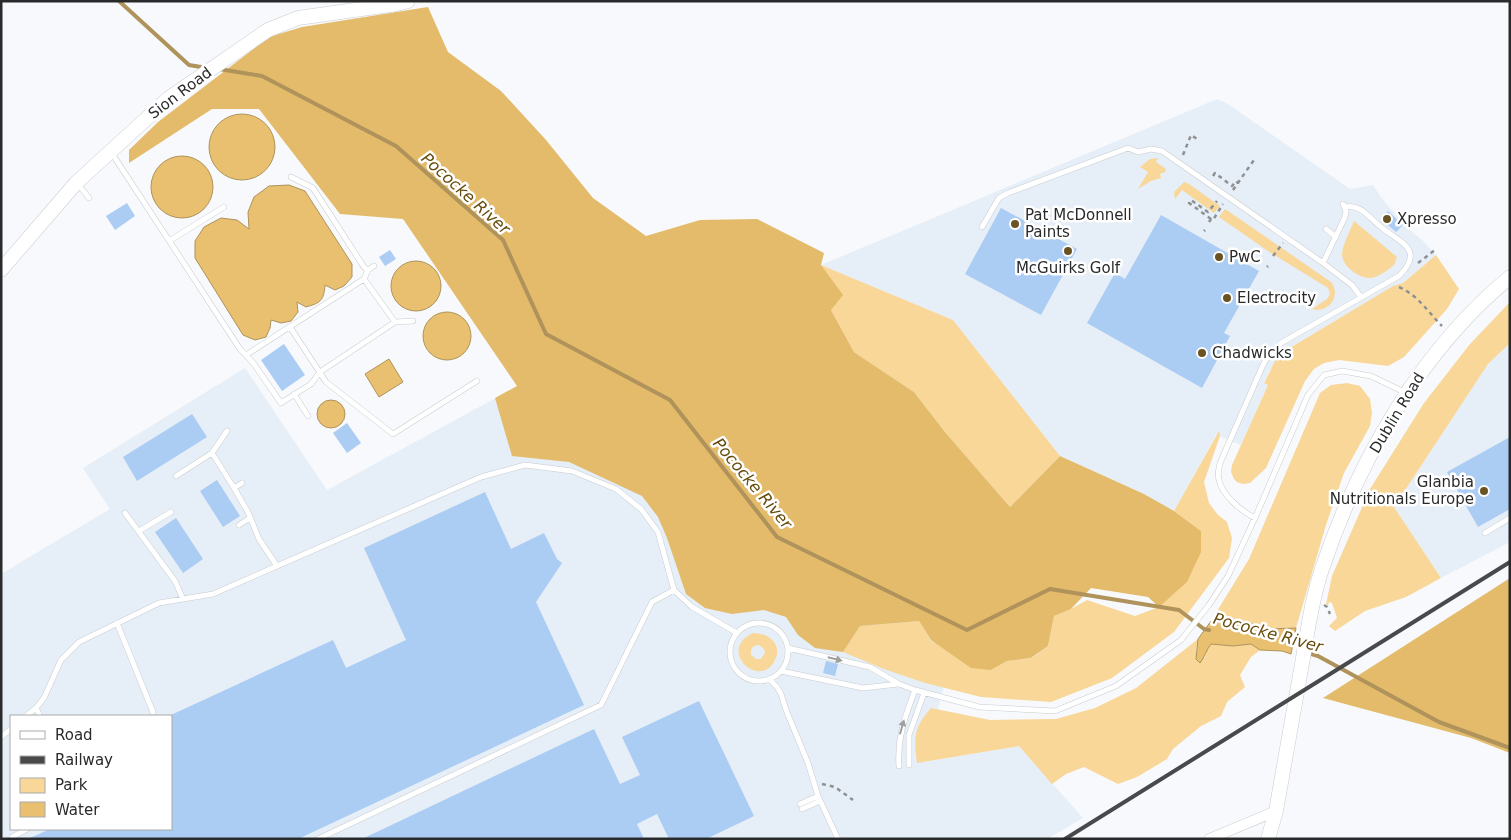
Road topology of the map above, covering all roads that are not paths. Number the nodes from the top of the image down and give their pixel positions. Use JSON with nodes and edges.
{"nodes":[{"id":1,"x":408,"y":1,"type":"edge"},
{"id":2,"x":111,"y":151,"type":"junction"},
{"id":3,"x":291,"y":177,"type":"dead end"},
{"id":4,"x":76,"y":183,"type":"junction"},
{"id":5,"x":89,"y":198,"type":"dead end"},
{"id":6,"x":224,"y":206,"type":"dead end"},
{"id":7,"x":982,"y":227,"type":"dead end"},
{"id":8,"x":1326,"y":229,"type":"dead end"},
{"id":9,"x":1336,"y":237,"type":"junction"},
{"id":10,"x":170,"y":241,"type":"junction"},
{"id":11,"x":1323,"y":263,"type":"junction"},
{"id":12,"x":374,"y":266,"type":"dead end"},
{"id":13,"x":1,"y":270,"type":"edge"},
{"id":14,"x":368,"y":270,"type":"junction"},
{"id":15,"x":1510,"y":277,"type":"edge"},
{"id":16,"x":364,"y":279,"type":"junction"},
{"id":17,"x":1361,"y":297,"type":"junction"},
{"id":18,"x":412,"y":321,"type":"dead end"},
{"id":19,"x":395,"y":322,"type":"junction"},
{"id":20,"x":290,"y":327,"type":"junction"},
{"id":21,"x":246,"y":355,"type":"junction"},
{"id":22,"x":320,"y":372,"type":"junction"},
{"id":23,"x":477,"y":381,"type":"dead end"},
{"id":24,"x":1406,"y":393,"type":"junction"},
{"id":25,"x":294,"y":394,"type":"junction"},
{"id":26,"x":308,"y":416,"type":"dead end"},
{"id":27,"x":228,"y":431,"type":"dead end"},
{"id":28,"x":212,"y":453,"type":"junction"},
{"id":29,"x":176,"y":476,"type":"dead end"},
{"id":30,"x":242,"y":484,"type":"dead end"},
{"id":31,"x":234,"y":488,"type":"junction"},
{"id":32,"x":171,"y":512,"type":"dead end"},
{"id":33,"x":125,"y":513,"type":"dead end"},
{"id":34,"x":250,"y":518,"type":"junction"},
{"id":35,"x":1255,"y":518,"type":"junction"},
{"id":36,"x":1510,"y":518,"type":"edge"},
{"id":37,"x":239,"y":525,"type":"dead end"},
{"id":38,"x":139,"y":531,"type":"junction"},
{"id":39,"x":1485,"y":533,"type":"dead end"},
{"id":40,"x":277,"y":566,"type":"junction"},
{"id":41,"x":674,"y":590,"type":"junction"},
{"id":42,"x":183,"y":599,"type":"junction"},
{"id":43,"x":117,"y":624,"type":"junction"},
{"id":44,"x":737,"y":633,"type":"junction"},
{"id":45,"x":788,"y":648,"type":"junction"},
{"id":46,"x":781,"y":671,"type":"junction"},
{"id":47,"x":770,"y":679,"type":"junction"},
{"id":48,"x":899,"y":684,"type":"junction"},
{"id":49,"x":915,"y":690,"type":"junction"},
{"id":50,"x":924,"y":693,"type":"junction"},
{"id":51,"x":36,"y":708,"type":"junction"},
{"id":52,"x":153,"y":712,"type":"dead end"},
{"id":53,"x":27,"y":715,"type":"edge"},
{"id":54,"x":40,"y":715,"type":"edge"},
{"id":55,"x":909,"y":765,"type":"dead end"},
{"id":56,"x":899,"y":766,"type":"dead end"},
{"id":57,"x":819,"y":798,"type":"junction"},
{"id":58,"x":801,"y":807,"type":"dead end"},
{"id":59,"x":1276,"y":811,"type":"junction"},
{"id":60,"x":24,"y":830,"type":"edge"},
{"id":61,"x":12,"y":837,"type":"dead end"},
{"id":62,"x":318,"y":839,"type":"edge"},
{"id":63,"x":838,"y":839,"type":"edge"},
{"id":64,"x":1209,"y":839,"type":"edge"},
{"id":65,"x":1268,"y":839,"type":"edge"}],
"edges":[{"from":1,"to":2,"type":"main road","name":"Sion Road"},
{"from":2,"to":4,"type":"main road","name":"Sion Road"},
{"from":2,"to":10,"type":"lane"},
{"from":3,"to":14,"type":"lane"},
{"from":4,"to":5,"type":"lane"},
{"from":4,"to":13,"type":"main road","name":"Sion Road"},
{"from":6,"to":10,"type":"lane"},
{"from":7,"to":11,"type":"lane"},
{"from":8,"to":9,"type":"lane"},
{"from":9,"to":11,"type":"lane"},
{"from":9,"to":17,"type":"lane"},
{"from":10,"to":21,"type":"lane"},
{"from":11,"to":17,"type":"lane"},
{"from":12,"to":14,"type":"lane"},
{"from":14,"to":16,"type":"lane"},
{"from":15,"to":24,"type":"main road","name":"Dublin Road"},
{"from":16,"to":19,"type":"lane"},
{"from":16,"to":20,"type":"lane"},
{"from":17,"to":35,"type":"lane"},
{"from":18,"to":19,"type":"lane"},
{"from":19,"to":22,"type":"lane"},
{"from":20,"to":21,"type":"lane"},
{"from":20,"to":22,"type":"lane"},
{"from":21,"to":25,"type":"lane"},
{"from":22,"to":23,"type":"lane"},
{"from":22,"to":25,"type":"lane"},
{"from":24,"to":35,"type":"lane"},
{"from":24,"to":59,"type":"main road","name":"Dublin Road"},
{"from":25,"to":26,"type":"lane"},
{"from":27,"to":28,"type":"lane"},
{"from":28,"to":29,"type":"lane"},
{"from":28,"to":31,"type":"lane"},
{"from":30,"to":31,"type":"lane"},
{"from":31,"to":34,"type":"lane"},
{"from":32,"to":38,"type":"lane"},
{"from":33,"to":38,"type":"lane"},
{"from":34,"to":37,"type":"lane"},
{"from":34,"to":40,"type":"lane"},
{"from":35,"to":50,"type":"lane"},
{"from":36,"to":39,"type":"lane"},
{"from":38,"to":42,"type":"lane"},
{"from":40,"to":41,"type":"lane"},
{"from":40,"to":42,"type":"lane"},
{"from":41,"to":44,"type":"lane"},
{"from":41,"to":62,"type":"lane"},
{"from":42,"to":43,"type":"lane"},
{"from":43,"to":51,"type":"lane"},
{"from":43,"to":52,"type":"lane"},
{"from":44,"to":45,"type":"lane"},
{"from":44,"to":47,"type":"lane"},
{"from":45,"to":46,"type":"lane"},
{"from":45,"to":48,"type":"lane","one_way":true},
{"from":46,"to":47,"type":"lane"},
{"from":46,"to":48,"type":"lane"},
{"from":47,"to":57,"type":"lane"},
{"from":48,"to":49,"type":"lane"},
{"from":49,"to":50,"type":"lane"},
{"from":56,"to":49,"type":"lane","one_way":true},
{"from":50,"to":55,"type":"lane"},
{"from":51,"to":53,"type":"lane"},
{"from":51,"to":54,"type":"lane"},
{"from":57,"to":58,"type":"lane"},
{"from":57,"to":63,"type":"lane"},
{"from":59,"to":64,"type":"street"},
{"from":59,"to":65,"type":"main road","name":"Dublin Road"},
{"from":60,"to":61,"type":"lane"}]}
